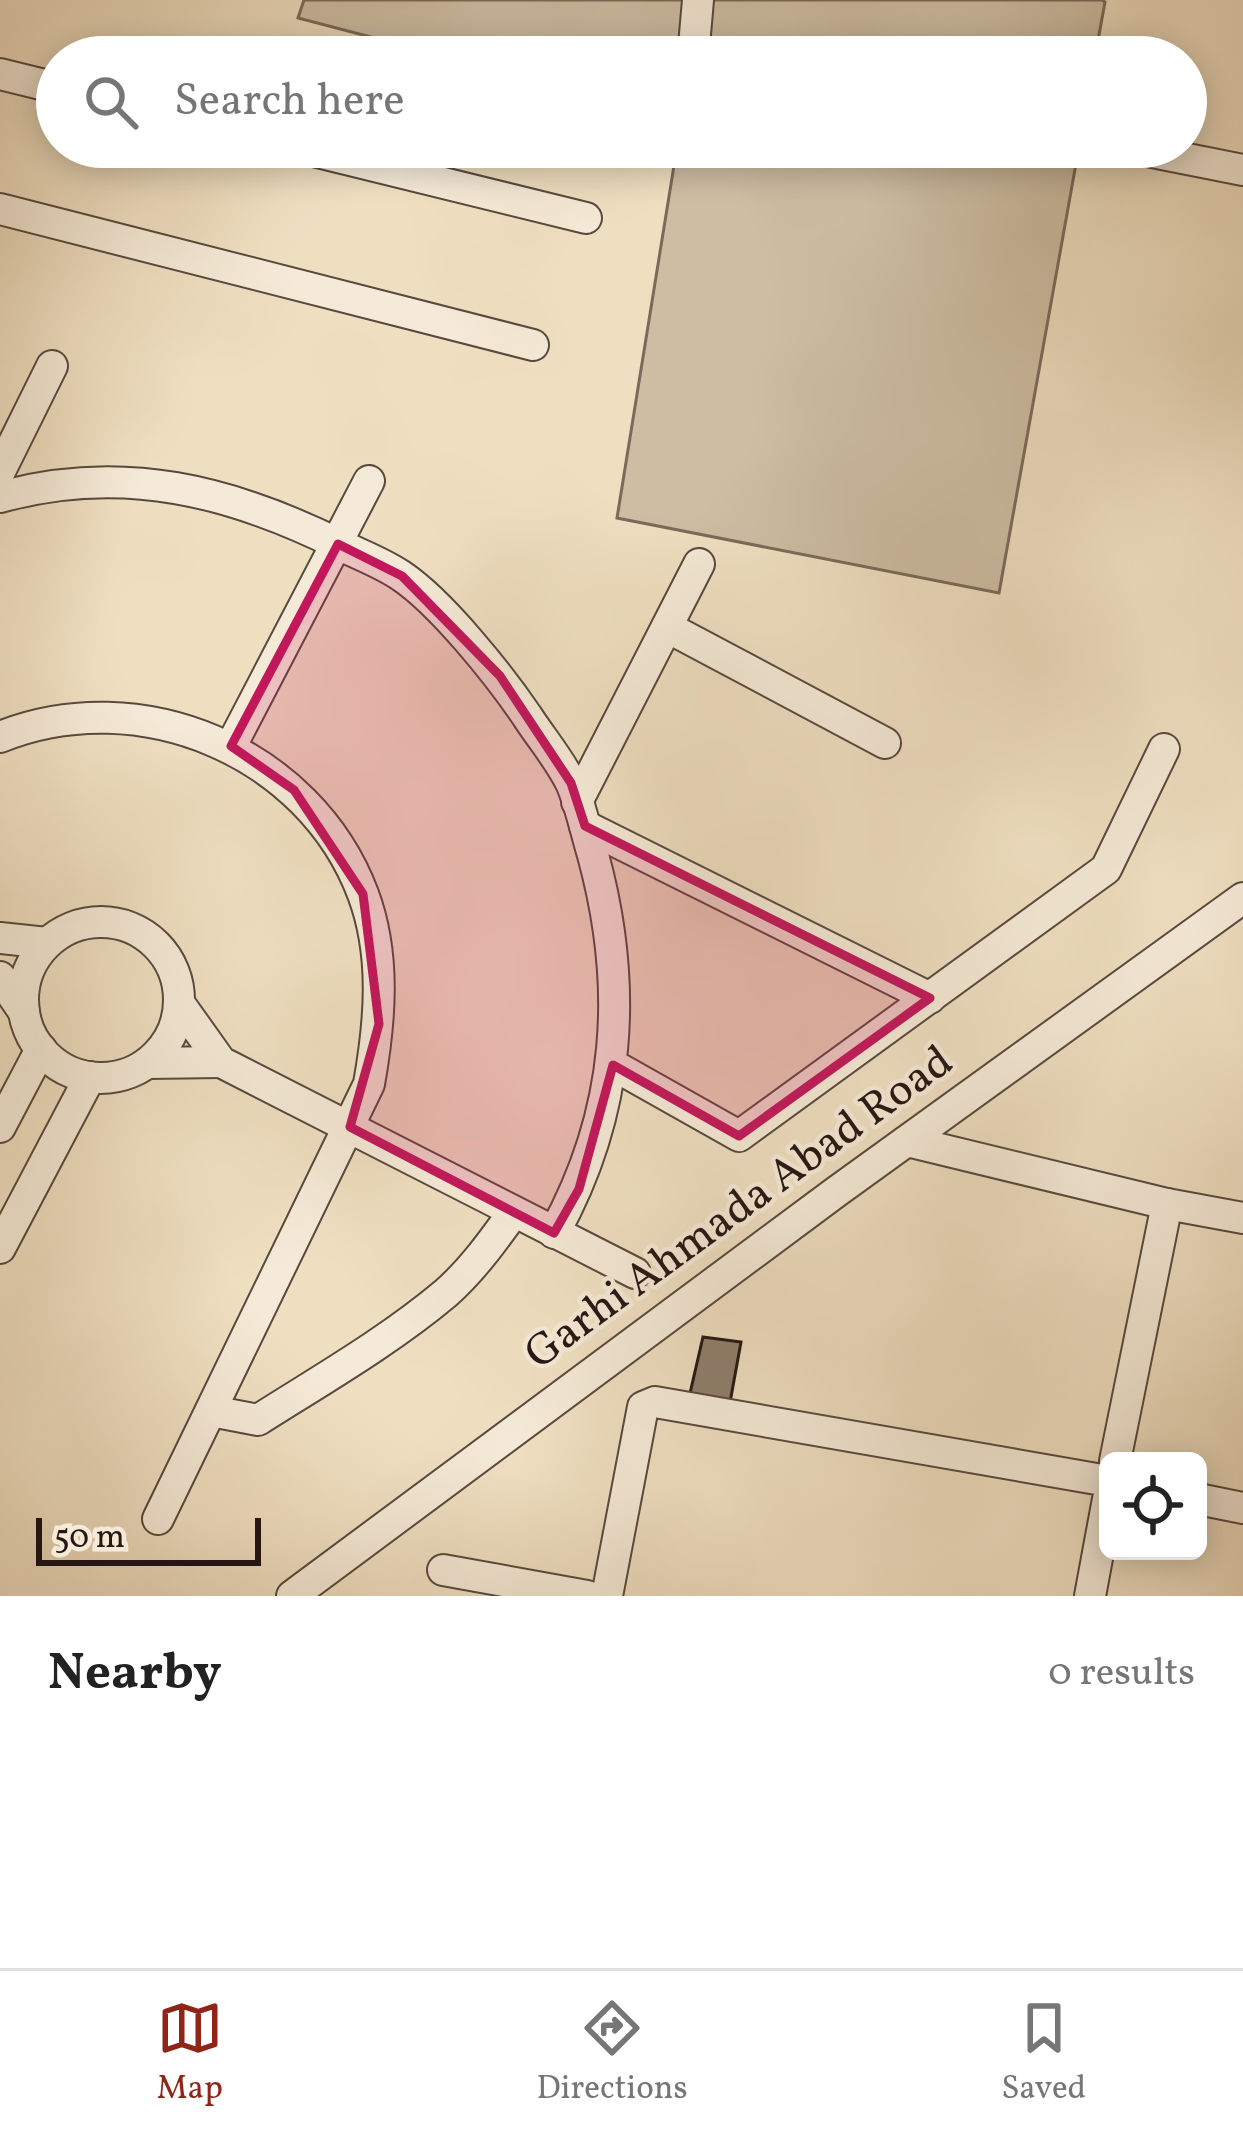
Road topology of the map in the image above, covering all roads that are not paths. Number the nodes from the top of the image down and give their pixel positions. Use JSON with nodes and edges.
{"nodes":[{"id":1,"x":698,"y":0,"type":"edge"},
{"id":2,"x":695,"y":36,"type":"edge"},
{"id":3,"x":0,"y":74,"type":"edge"},
{"id":4,"x":36,"y":83,"type":"edge"},
{"id":5,"x":1207,"y":163,"type":"edge"},
{"id":6,"x":382,"y":168,"type":"edge"},
{"id":7,"x":1243,"y":170,"type":"edge"},
{"id":8,"x":0,"y":209,"type":"edge"},
{"id":9,"x":586,"y":218,"type":"dead end"},
{"id":10,"x":533,"y":345,"type":"dead end"},
{"id":11,"x":52,"y":366,"type":"dead end"},
{"id":12,"x":12,"y":417,"type":"edge"},
{"id":13,"x":0,"y":471,"type":"edge"},
{"id":14,"x":369,"y":481,"type":"dead end"},
{"id":15,"x":0,"y":497,"type":"edge"},
{"id":16,"x":338,"y":544,"type":"junction"},
{"id":17,"x":699,"y":564,"type":"dead end"},
{"id":18,"x":667,"y":627,"type":"junction"},
{"id":19,"x":0,"y":737,"type":"edge"},
{"id":20,"x":885,"y":743,"type":"dead end"},
{"id":21,"x":232,"y":746,"type":"junction"},
{"id":22,"x":1164,"y":749,"type":"dead end"},
{"id":23,"x":581,"y":814,"type":"junction"},
{"id":24,"x":1243,"y":898,"type":"edge"},
{"id":25,"x":0,"y":938,"type":"edge"},
{"id":26,"x":46,"y":944,"type":"junction"},
{"id":27,"x":0,"y":977,"type":"edge"},
{"id":28,"x":930,"y":998,"type":"junction"},
{"id":29,"x":179,"y":1003,"type":"junction"},
{"id":30,"x":24,"y":1012,"type":"junction"},
{"id":31,"x":41,"y":1049,"type":"junction"},
{"id":32,"x":221,"y":1062,"type":"junction"},
{"id":33,"x":148,"y":1063,"type":"junction"},
{"id":34,"x":613,"y":1065,"type":"junction"},
{"id":35,"x":90,"y":1077,"type":"junction"},
{"id":36,"x":0,"y":1127,"type":"edge"},
{"id":37,"x":350,"y":1127,"type":"junction"},
{"id":38,"x":907,"y":1141,"type":"junction"},
{"id":39,"x":1167,"y":1204,"type":"junction"},
{"id":40,"x":513,"y":1213,"type":"junction"},
{"id":41,"x":1243,"y":1218,"type":"edge"},
{"id":42,"x":554,"y":1233,"type":"junction"},
{"id":43,"x":0,"y":1248,"type":"edge"},
{"id":44,"x":635,"y":1274,"type":"dead end"},
{"id":45,"x":211,"y":1412,"type":"junction"},
{"id":46,"x":1117,"y":1452,"type":"edge"},
{"id":47,"x":1099,"y":1478,"type":"edge"},
{"id":48,"x":1207,"y":1501,"type":"edge"},
{"id":49,"x":1243,"y":1508,"type":"edge"},
{"id":50,"x":158,"y":1519,"type":"dead end"},
{"id":51,"x":1099,"y":1548,"type":"edge"},
{"id":52,"x":443,"y":1570,"type":"dead end"},
{"id":53,"x":292,"y":1596,"type":"edge"},
{"id":54,"x":587,"y":1596,"type":"edge"},
{"id":55,"x":607,"y":1596,"type":"edge"},
{"id":56,"x":1090,"y":1596,"type":"edge"}],
"edges":[{"from":1,"to":2,"type":"street"},
{"from":3,"to":4,"type":"street"},
{"from":5,"to":7,"type":"street"},
{"from":6,"to":9,"type":"street"},
{"from":8,"to":10,"type":"street"},
{"from":11,"to":12,"type":"street"},
{"from":12,"to":13,"type":"street"},
{"from":14,"to":16,"type":"street"},
{"from":15,"to":16,"type":"street"},
{"from":16,"to":21,"type":"street"},
{"from":16,"to":23,"type":"street"},
{"from":17,"to":18,"type":"street"},
{"from":18,"to":20,"type":"street"},
{"from":18,"to":23,"type":"street"},
{"from":19,"to":21,"type":"street"},
{"from":21,"to":37,"type":"street"},
{"from":22,"to":28,"type":"street"},
{"from":23,"to":28,"type":"street"},
{"from":23,"to":34,"type":"street"},
{"from":24,"to":38,"type":"street","name":"Garhi Ahmada Abad Road"},
{"from":25,"to":26,"type":"street"},
{"from":26,"to":29,"type":"street"},
{"from":26,"to":30,"type":"street"},
{"from":27,"to":30,"type":"street"},
{"from":28,"to":34,"type":"street"},
{"from":29,"to":32,"type":"street"},
{"from":29,"to":33,"type":"street"},
{"from":30,"to":31,"type":"street"},
{"from":31,"to":35,"type":"street"},
{"from":31,"to":36,"type":"street"},
{"from":32,"to":33,"type":"street"},
{"from":32,"to":37,"type":"street"},
{"from":33,"to":35,"type":"street"},
{"from":34,"to":42,"type":"street"},
{"from":35,"to":43,"type":"street"},
{"from":37,"to":40,"type":"street"},
{"from":37,"to":45,"type":"street"},
{"from":38,"to":39,"type":"street"},
{"from":38,"to":53,"type":"street","name":"Garhi Ahmada Abad Road"},
{"from":39,"to":41,"type":"street"},
{"from":39,"to":46,"type":"street"},
{"from":40,"to":42,"type":"street"},
{"from":40,"to":45,"type":"street"},
{"from":42,"to":44,"type":"street"},
{"from":45,"to":50,"type":"street"},
{"from":47,"to":55,"type":"street"},
{"from":48,"to":49,"type":"street"},
{"from":51,"to":56,"type":"street"},
{"from":52,"to":54,"type":"street"}]}
